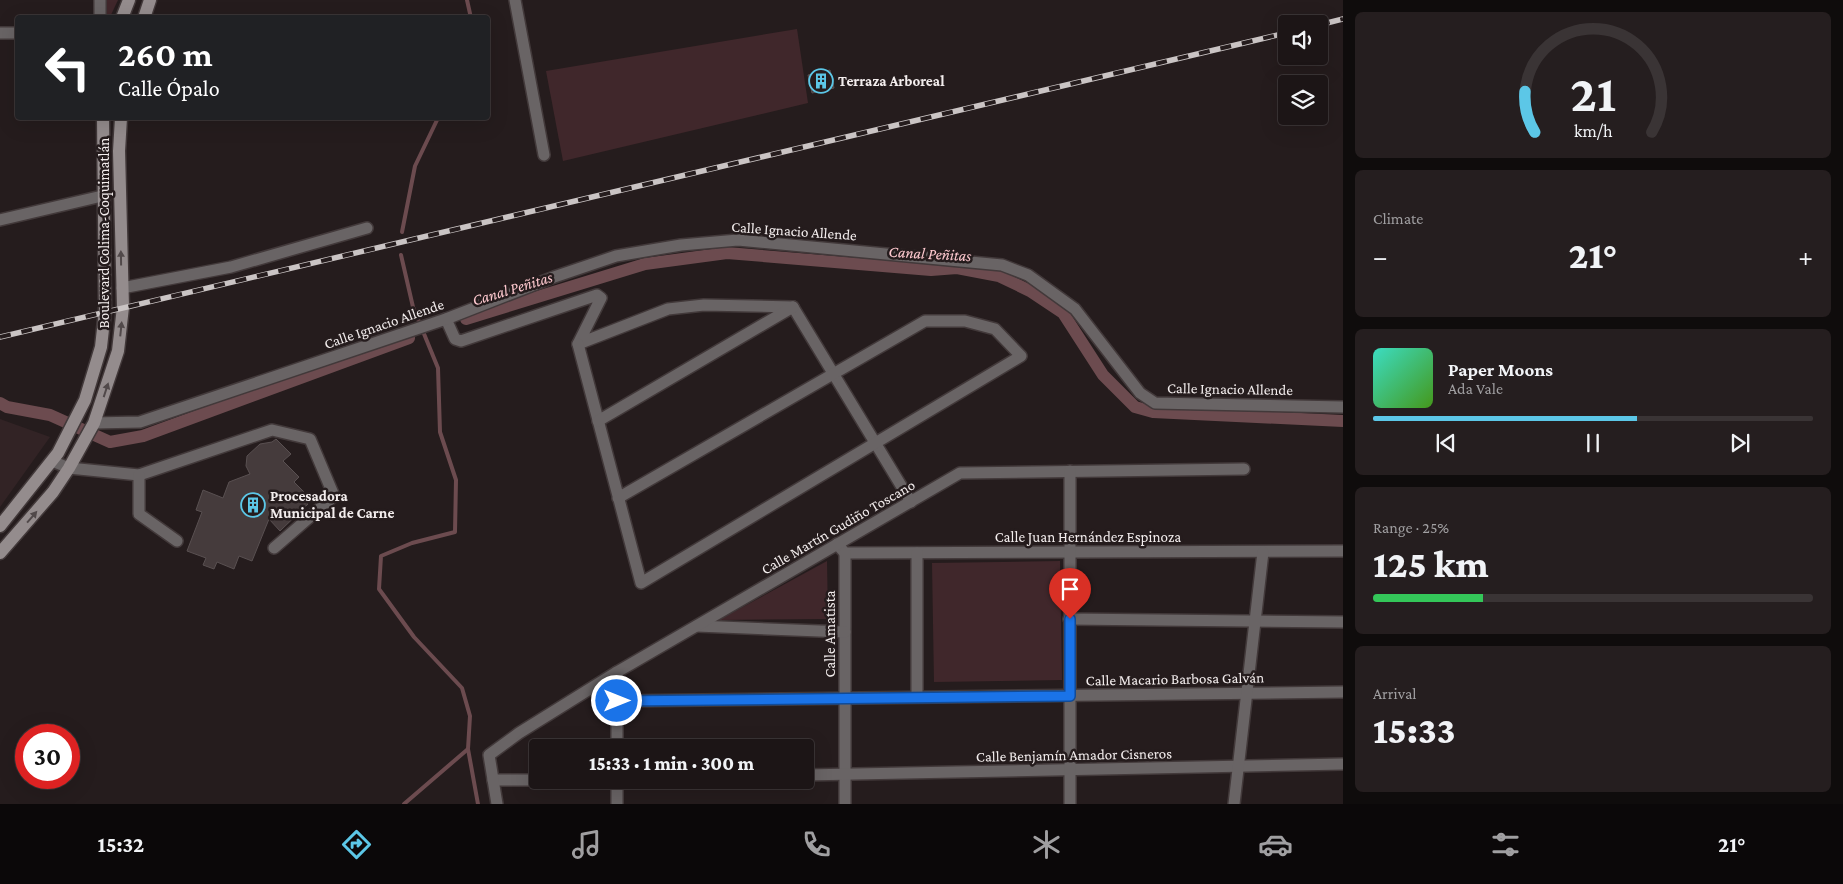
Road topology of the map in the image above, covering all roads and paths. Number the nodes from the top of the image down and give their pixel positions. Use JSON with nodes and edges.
{"nodes":[{"id":1,"x":100,"y":0,"type":"edge"},
{"id":2,"x":129,"y":0,"type":"edge"},
{"id":3,"x":150,"y":0,"type":"edge"},
{"id":4,"x":515,"y":0,"type":"edge"},
{"id":5,"x":100,"y":15,"type":"edge"},
{"id":6,"x":123,"y":15,"type":"edge"},
{"id":7,"x":145,"y":15,"type":"edge"},
{"id":8,"x":0,"y":33,"type":"edge"},
{"id":9,"x":15,"y":33,"type":"edge"},
{"id":10,"x":102,"y":120,"type":"edge"},
{"id":11,"x":117,"y":120,"type":"edge"},
{"id":12,"x":121,"y":120,"type":"edge"},
{"id":13,"x":120,"y":135,"type":"junction"},
{"id":14,"x":544,"y":155,"type":"dead end"},
{"id":15,"x":102,"y":196,"type":"junction"},
{"id":16,"x":0,"y":220,"type":"edge"},
{"id":17,"x":367,"y":228,"type":"dead end"},
{"id":18,"x":122,"y":288,"type":"junction"},
{"id":19,"x":793,"y":307,"type":"junction"},
{"id":20,"x":441,"y":321,"type":"junction"},
{"id":21,"x":578,"y":344,"type":"junction"},
{"id":22,"x":833,"y":374,"type":"junction"},
{"id":23,"x":1343,"y":407,"type":"edge"},
{"id":24,"x":598,"y":421,"type":"junction"},
{"id":25,"x":90,"y":430,"type":"junction"},
{"id":26,"x":875,"y":443,"type":"junction"},
{"id":27,"x":52,"y":461,"type":"junction"},
{"id":28,"x":69,"y":468,"type":"junction"},
{"id":29,"x":1244,"y":468,"type":"dead end"},
{"id":30,"x":1070,"y":471,"type":"junction"},
{"id":31,"x":138,"y":475,"type":"junction"},
{"id":32,"x":618,"y":498,"type":"junction"},
{"id":33,"x":911,"y":502,"type":"junction"},
{"id":34,"x":0,"y":526,"type":"edge"},
{"id":35,"x":177,"y":541,"type":"dead end"},
{"id":36,"x":274,"y":548,"type":"dead end"},
{"id":37,"x":841,"y":549,"type":"junction"},
{"id":38,"x":1343,"y":551,"type":"edge"},
{"id":39,"x":1070,"y":552,"type":"junction"},
{"id":40,"x":1263,"y":552,"type":"junction"},
{"id":41,"x":0,"y":553,"type":"edge"},
{"id":42,"x":917,"y":553,"type":"junction"},
{"id":43,"x":1070,"y":619,"type":"junction"},
{"id":44,"x":1255,"y":621,"type":"junction"},
{"id":45,"x":1343,"y":622,"type":"edge"},
{"id":46,"x":697,"y":626,"type":"junction"},
{"id":47,"x":845,"y":632,"type":"junction"},
{"id":48,"x":617,"y":672,"type":"junction"},
{"id":49,"x":1343,"y":692,"type":"edge"},
{"id":50,"x":1247,"y":694,"type":"junction"},
{"id":51,"x":1070,"y":696,"type":"junction"},
{"id":52,"x":917,"y":697,"type":"junction"},
{"id":53,"x":845,"y":698,"type":"junction"},
{"id":54,"x":617,"y":701,"type":"junction"},
{"id":55,"x":617,"y":739,"type":"edge"},
{"id":56,"x":1343,"y":764,"type":"edge"},
{"id":57,"x":1238,"y":766,"type":"junction"},
{"id":58,"x":1070,"y":770,"type":"junction"},
{"id":59,"x":845,"y":774,"type":"junction"},
{"id":60,"x":814,"y":775,"type":"edge"},
{"id":61,"x":493,"y":780,"type":"junction"},
{"id":62,"x":529,"y":780,"type":"edge"},
{"id":63,"x":617,"y":789,"type":"edge"},
{"id":64,"x":497,"y":804,"type":"edge"},
{"id":65,"x":617,"y":804,"type":"edge"},
{"id":66,"x":845,"y":804,"type":"edge"},
{"id":67,"x":1070,"y":804,"type":"edge"},
{"id":68,"x":1234,"y":804,"type":"edge"}],
"edges":[{"from":1,"to":5,"type":"street"},
{"from":2,"to":6,"type":"main road"},
{"from":3,"to":7,"type":"main road"},
{"from":4,"to":14,"type":"street"},
{"from":8,"to":9,"type":"street"},
{"from":10,"to":15,"type":"main road","name":"Boulevard Colima-Coquimatlán"},
{"from":11,"to":13,"type":"street"},
{"from":12,"to":13,"type":"main road","name":"Boulevard Colima-Coquimatlán"},
{"from":18,"to":13,"type":"main road","name":"Boulevard Colima-Coquimatlán","one_way":true},
{"from":15,"to":16,"type":"street"},
{"from":15,"to":27,"type":"main road","name":"Boulevard Colima-Coquimatlán"},
{"from":17,"to":18,"type":"street"},
{"from":25,"to":18,"type":"main road","name":"Boulevard Colima-Coquimatlán","one_way":true},
{"from":19,"to":21,"type":"street"},
{"from":19,"to":22,"type":"street"},
{"from":19,"to":24,"type":"street"},
{"from":20,"to":21,"type":"street"},
{"from":20,"to":23,"type":"street","name":"Calle Ignacio Allende"},
{"from":20,"to":25,"type":"street","name":"Calle Ignacio Allende"},
{"from":21,"to":24,"type":"street"},
{"from":22,"to":26,"type":"street"},
{"from":22,"to":26,"type":"street"},
{"from":22,"to":32,"type":"street"},
{"from":24,"to":32,"type":"street"},
{"from":25,"to":28,"type":"main road","name":"Boulevard Colima-Coquimatlán"},
{"from":26,"to":32,"type":"street"},
{"from":26,"to":33,"type":"street"},
{"from":27,"to":28,"type":"street"},
{"from":27,"to":34,"type":"main road","name":"Boulevard Colima-Coquimatlán"},
{"from":28,"to":31,"type":"street"},
{"from":41,"to":28,"type":"main road","name":"Boulevard Colima-Coquimatlán","one_way":true},
{"from":29,"to":30,"type":"street","name":"Calle Martín Gudiño Toscano"},
{"from":30,"to":33,"type":"street","name":"Calle Martín Gudiño Toscano"},
{"from":30,"to":39,"type":"street"},
{"from":31,"to":35,"type":"street"},
{"from":31,"to":36,"type":"street"},
{"from":33,"to":37,"type":"street","name":"Calle Martín Gudiño Toscano"},
{"from":37,"to":42,"type":"street","name":"Calle Juan Hernández Espinoza"},
{"from":37,"to":46,"type":"street","name":"Calle Martín Gudiño Toscano"},
{"from":37,"to":47,"type":"street","name":"Calle Amatista"},
{"from":38,"to":40,"type":"street","name":"Calle Juan Hernández Espinoza"},
{"from":39,"to":40,"type":"street","name":"Calle Juan Hernández Espinoza"},
{"from":39,"to":42,"type":"street","name":"Calle Juan Hernández Espinoza"},
{"from":39,"to":43,"type":"street"},
{"from":40,"to":44,"type":"street"},
{"from":42,"to":52,"type":"street"},
{"from":43,"to":44,"type":"street"},
{"from":43,"to":51,"type":"street"},
{"from":44,"to":45,"type":"street"},
{"from":44,"to":50,"type":"street"},
{"from":46,"to":47,"type":"street"},
{"from":46,"to":48,"type":"street","name":"Calle Martín Gudiño Toscano"},
{"from":47,"to":53,"type":"street","name":"Calle Amatista"},
{"from":48,"to":54,"type":"street"},
{"from":48,"to":61,"type":"street","name":"Calle Martín Gudiño Toscano"},
{"from":49,"to":50,"type":"street","name":"Calle Macario Barbosa Galván"},
{"from":50,"to":51,"type":"street","name":"Calle Macario Barbosa Galván"},
{"from":50,"to":57,"type":"street"},
{"from":51,"to":52,"type":"street","name":"Calle Macario Barbosa Galván"},
{"from":51,"to":58,"type":"street"},
{"from":52,"to":53,"type":"street","name":"Calle Macario Barbosa Galván"},
{"from":53,"to":54,"type":"street","name":"Calle Macario Barbosa Galván"},
{"from":53,"to":59,"type":"street","name":"Calle Amatista"},
{"from":54,"to":55,"type":"street"},
{"from":56,"to":57,"type":"street","name":"Calle Benjamín Amador Cisneros"},
{"from":57,"to":58,"type":"street","name":"Calle Benjamín Amador Cisneros"},
{"from":57,"to":68,"type":"street"},
{"from":58,"to":59,"type":"street","name":"Calle Benjamín Amador Cisneros"},
{"from":58,"to":67,"type":"street"},
{"from":59,"to":60,"type":"street","name":"Calle Benjamín Amador Cisneros"},
{"from":59,"to":66,"type":"street","name":"Calle Amatista"},
{"from":61,"to":62,"type":"street"},
{"from":61,"to":64,"type":"street"},
{"from":63,"to":65,"type":"street"}]}
